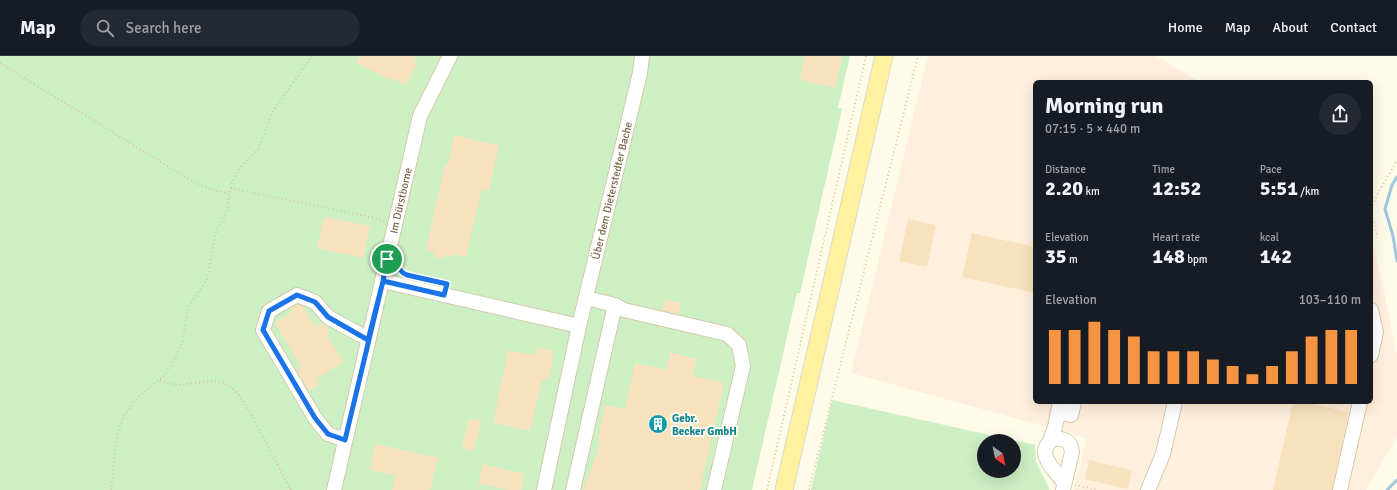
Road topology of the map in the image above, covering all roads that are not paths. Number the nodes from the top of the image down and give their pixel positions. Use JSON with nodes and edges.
{"nodes":[{"id":1,"x":450,"y":56,"type":"edge"},
{"id":2,"x":642,"y":56,"type":"edge"},
{"id":3,"x":884,"y":56,"type":"edge"},
{"id":4,"x":380,"y":276,"type":"junction"},
{"id":5,"x":586,"y":298,"type":"junction"},
{"id":6,"x":615,"y":305,"type":"junction"},
{"id":7,"x":1373,"y":319,"type":"edge"},
{"id":8,"x":579,"y":326,"type":"junction"},
{"id":9,"x":368,"y":340,"type":"junction"},
{"id":10,"x":1373,"y":346,"type":"edge"},
{"id":11,"x":1074,"y":404,"type":"edge"},
{"id":12,"x":1175,"y":404,"type":"edge"},
{"id":13,"x":1360,"y":404,"type":"edge"},
{"id":14,"x":1059,"y":407,"type":"edge"},
{"id":15,"x":345,"y":440,"type":"junction"},
{"id":16,"x":1050,"y":441,"type":"junction"},
{"id":17,"x":1064,"y":486,"type":"edge"},
{"id":18,"x":334,"y":490,"type":"edge"},
{"id":19,"x":544,"y":490,"type":"edge"},
{"id":20,"x":574,"y":490,"type":"edge"},
{"id":21,"x":714,"y":490,"type":"edge"},
{"id":22,"x":784,"y":490,"type":"edge"},
{"id":23,"x":1148,"y":490,"type":"edge"},
{"id":24,"x":1340,"y":490,"type":"edge"}],
"edges":[{"from":1,"to":4,"type":"street","name":"Im Dürstborne"},
{"from":2,"to":5,"type":"street","name":"Über dem Dieterstedter Bache"},
{"from":3,"to":22,"type":"main road"},
{"from":4,"to":8,"type":"street"},
{"from":4,"to":9,"type":"street","name":"Im Dürstborne"},
{"from":5,"to":6,"type":"street"},
{"from":5,"to":8,"type":"street","name":"Über dem Dieterstedter Bache"},
{"from":6,"to":20,"type":"street"},
{"from":6,"to":21,"type":"street"},
{"from":7,"to":10,"type":"street"},
{"from":8,"to":19,"type":"street","name":"Über dem Dieterstedter Bache"},
{"from":9,"to":15,"type":"street","name":"Im Dürstborne"},
{"from":9,"to":15,"type":"street"},
{"from":11,"to":14,"type":"street"},
{"from":12,"to":23,"type":"street"},
{"from":13,"to":24,"type":"street"},
{"from":14,"to":16,"type":"street"},
{"from":15,"to":18,"type":"street","name":"Im Dürstborne"},
{"from":16,"to":17,"type":"street"},
{"from":16,"to":17,"type":"street"}]}
